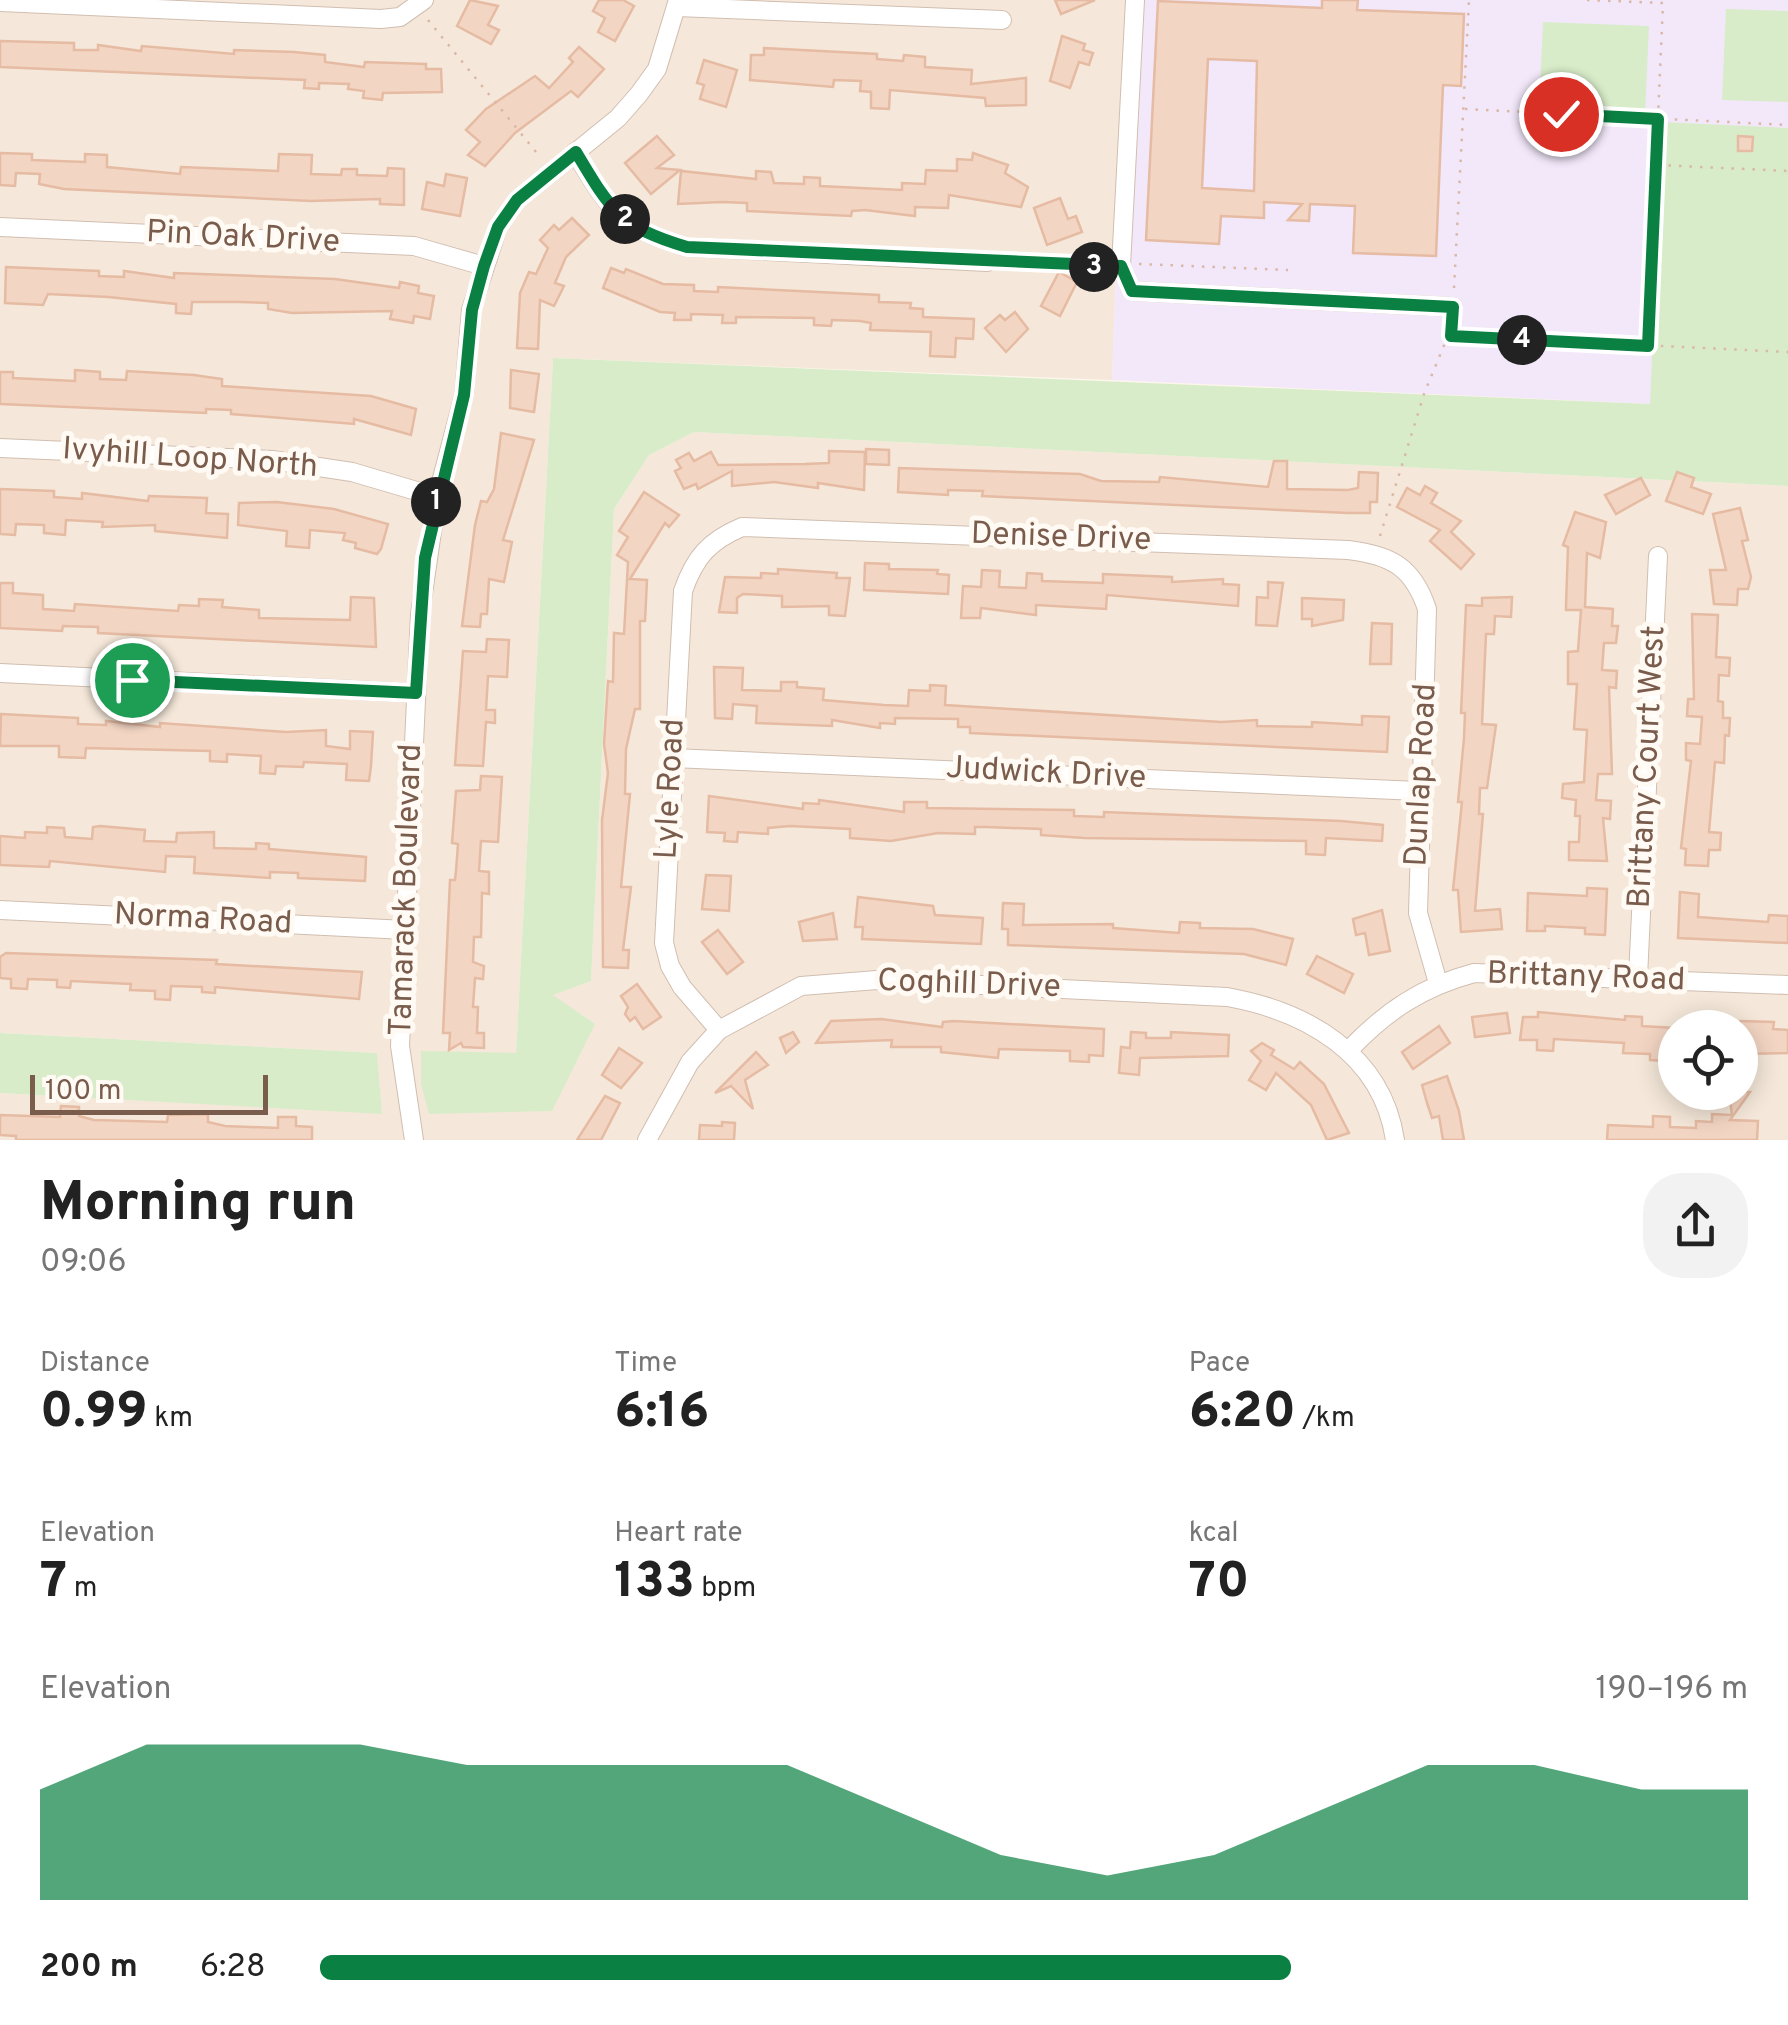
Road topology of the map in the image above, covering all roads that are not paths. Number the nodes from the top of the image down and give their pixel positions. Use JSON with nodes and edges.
{"nodes":[{"id":1,"x":424,"y":0,"type":"edge"},
{"id":2,"x":1135,"y":0,"type":"edge"},
{"id":3,"x":0,"y":2,"type":"edge"},
{"id":4,"x":677,"y":4,"type":"edge"},
{"id":5,"x":1002,"y":20,"type":"dead end"},
{"id":6,"x":576,"y":152,"type":"junction"},
{"id":7,"x":0,"y":228,"type":"edge"},
{"id":8,"x":988,"y":262,"type":"road end"},
{"id":9,"x":484,"y":266,"type":"junction"},
{"id":10,"x":1453,"y":307,"type":"road end"},
{"id":11,"x":0,"y":448,"type":"edge"},
{"id":12,"x":437,"y":497,"type":"junction"},
{"id":13,"x":713,"y":540,"type":"joint"},
{"id":14,"x":1658,"y":556,"type":"dead end"},
{"id":15,"x":1408,"y":570,"type":"joint"},
{"id":16,"x":0,"y":673,"type":"edge"},
{"id":17,"x":416,"y":693,"type":"junction"},
{"id":18,"x":673,"y":758,"type":"junction"},
{"id":19,"x":1418,"y":791,"type":"junction"},
{"id":20,"x":0,"y":910,"type":"edge"},
{"id":21,"x":406,"y":930,"type":"junction"},
{"id":22,"x":1638,"y":977,"type":"junction"},
{"id":23,"x":1438,"y":983,"type":"junction"},
{"id":24,"x":1788,"y":985,"type":"edge"},
{"id":25,"x":719,"y":1030,"type":"junction"},
{"id":26,"x":1349,"y":1050,"type":"junction"},
{"id":27,"x":414,"y":1140,"type":"edge"},
{"id":28,"x":648,"y":1140,"type":"edge"},
{"id":29,"x":1394,"y":1140,"type":"edge"}],
"edges":[{"from":1,"to":3,"type":"street"},
{"from":2,"to":10,"type":"street"},
{"from":4,"to":5,"type":"street"},
{"from":4,"to":6,"type":"street","name":"Tamarack Boulevard"},
{"from":6,"to":8,"type":"street"},
{"from":6,"to":9,"type":"street","name":"Tamarack Boulevard"},
{"from":7,"to":9,"type":"street","name":"Pin Oak Drive"},
{"from":9,"to":12,"type":"street","name":"Tamarack Boulevard"},
{"from":11,"to":12,"type":"street","name":"Ivyhill Loop North"},
{"from":12,"to":17,"type":"street","name":"Tamarack Boulevard"},
{"from":13,"to":15,"type":"street","name":"Denise Drive"},
{"from":13,"to":18,"type":"street","name":"Lyle Road"},
{"from":14,"to":22,"type":"street","name":"Brittany Court West"},
{"from":15,"to":19,"type":"street","name":"Dunlap Road"},
{"from":16,"to":17,"type":"street"},
{"from":17,"to":21,"type":"street","name":"Tamarack Boulevard"},
{"from":18,"to":19,"type":"street","name":"Judwick Drive"},
{"from":18,"to":25,"type":"street","name":"Lyle Road"},
{"from":19,"to":23,"type":"street","name":"Dunlap Road"},
{"from":20,"to":21,"type":"street","name":"Norma Road"},
{"from":21,"to":27,"type":"street","name":"Tamarack Boulevard"},
{"from":22,"to":23,"type":"street","name":"Brittany Road"},
{"from":22,"to":24,"type":"street","name":"Brittany Road"},
{"from":23,"to":26,"type":"street","name":"Brittany Road"},
{"from":25,"to":26,"type":"street","name":"Coghill Drive"},
{"from":25,"to":28,"type":"street","name":"Coghill Drive"},
{"from":26,"to":29,"type":"street"}]}
